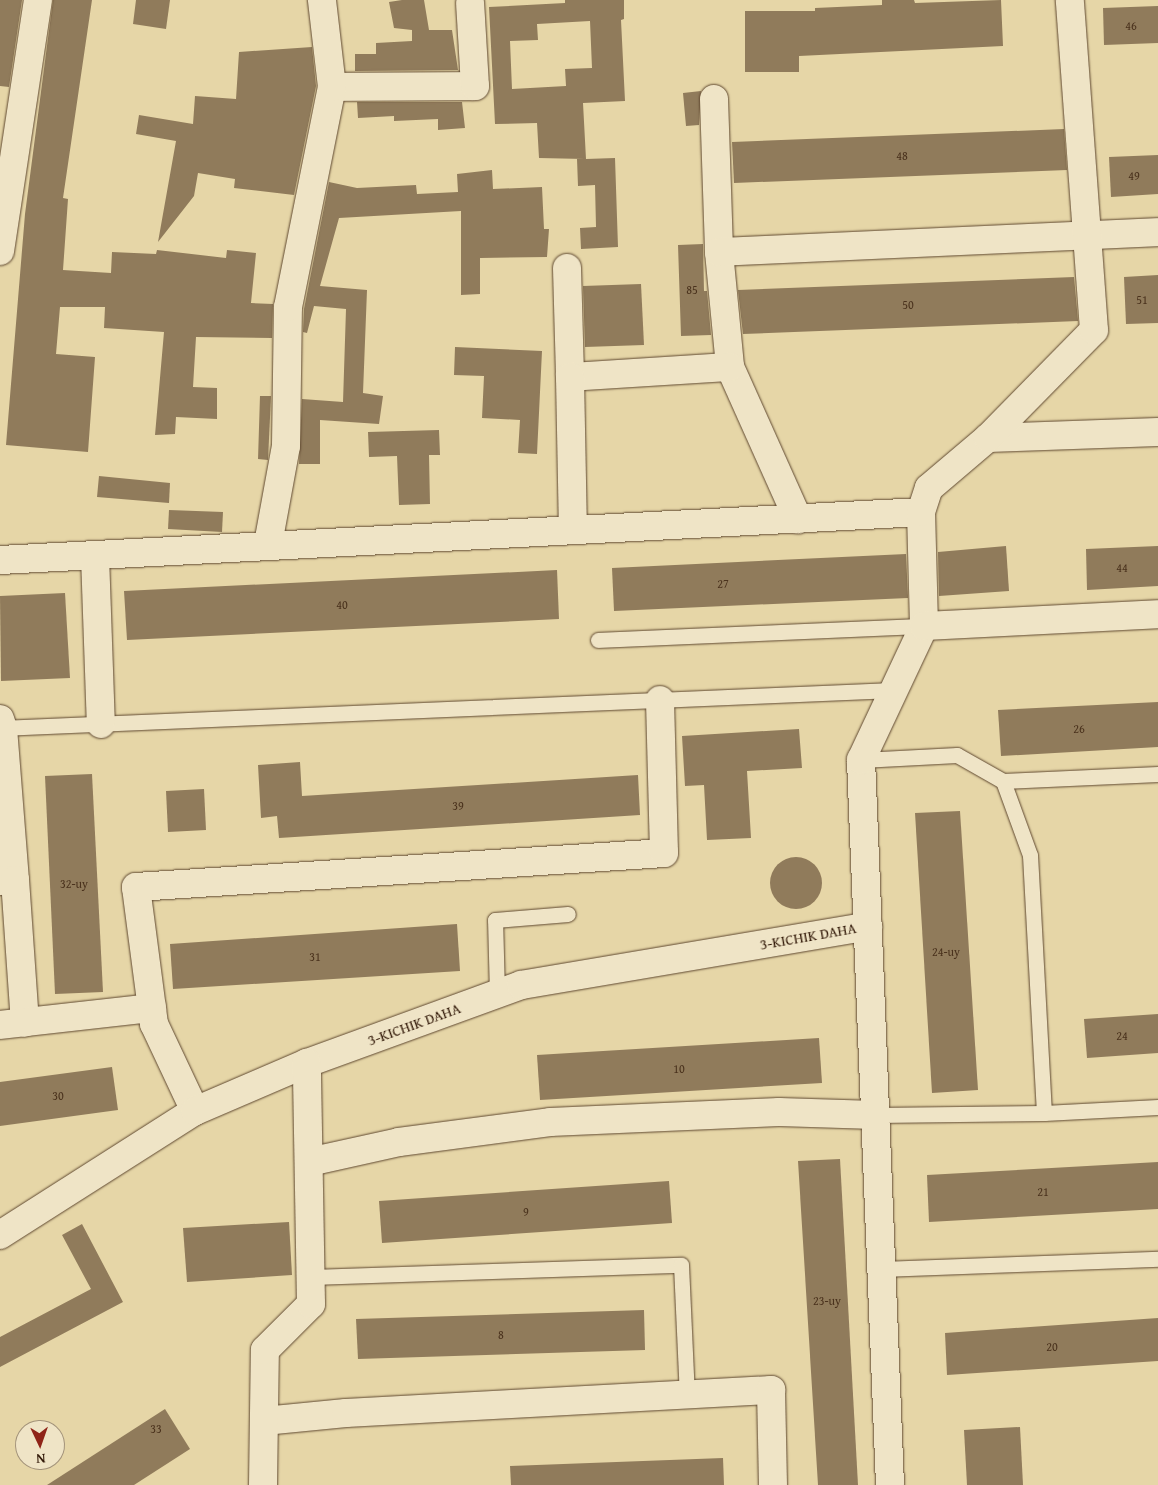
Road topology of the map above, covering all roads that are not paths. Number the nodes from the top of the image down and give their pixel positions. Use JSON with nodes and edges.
{"nodes":[{"id":1,"x":38,"y":0,"type":"edge"},
{"id":2,"x":322,"y":0,"type":"edge"},
{"id":3,"x":1070,"y":0,"type":"edge"},
{"id":4,"x":470,"y":3,"type":"dead end"},
{"id":5,"x":332,"y":87,"type":"junction"},
{"id":6,"x":714,"y":99,"type":"dead end"},
{"id":7,"x":1158,"y":232,"type":"edge"},
{"id":8,"x":1087,"y":235,"type":"junction"},
{"id":9,"x":0,"y":251,"type":"edge"},
{"id":10,"x":719,"y":252,"type":"junction"},
{"id":11,"x":567,"y":268,"type":"dead end"},
{"id":12,"x":730,"y":367,"type":"junction"},
{"id":13,"x":570,"y":377,"type":"junction"},
{"id":14,"x":1158,"y":432,"type":"edge"},
{"id":15,"x":988,"y":438,"type":"junction"},
{"id":16,"x":921,"y":512,"type":"junction"},
{"id":17,"x":798,"y":519,"type":"junction"},
{"id":18,"x":574,"y":530,"type":"junction"},
{"id":19,"x":268,"y":544,"type":"junction"},
{"id":20,"x":95,"y":556,"type":"junction"},
{"id":21,"x":0,"y":560,"type":"edge"},
{"id":22,"x":1158,"y":614,"type":"edge"},
{"id":23,"x":924,"y":626,"type":"junction"},
{"id":24,"x":598,"y":640,"type":"dead end"},
{"id":25,"x":893,"y":690,"type":"junction"},
{"id":26,"x":660,"y":700,"type":"junction"},
{"id":27,"x":101,"y":724,"type":"junction"},
{"id":28,"x":1,"y":725,"type":"edge"},
{"id":29,"x":861,"y":760,"type":"junction"},
{"id":30,"x":1158,"y":774,"type":"edge"},
{"id":31,"x":1003,"y":781,"type":"junction"},
{"id":32,"x":8,"y":881,"type":"edge"},
{"id":33,"x":568,"y":914,"type":"dead end"},
{"id":34,"x":868,"y":926,"type":"junction"},
{"id":35,"x":497,"y":994,"type":"junction"},
{"id":36,"x":152,"y":1008,"type":"junction"},
{"id":37,"x":12,"y":1024,"type":"edge"},
{"id":38,"x":306,"y":1063,"type":"junction"},
{"id":39,"x":1158,"y":1108,"type":"edge"},
{"id":40,"x":195,"y":1111,"type":"junction"},
{"id":41,"x":875,"y":1114,"type":"junction"},
{"id":42,"x":1044,"y":1114,"type":"junction"},
{"id":43,"x":309,"y":1162,"type":"junction"},
{"id":44,"x":0,"y":1235,"type":"edge"},
{"id":45,"x":1158,"y":1259,"type":"edge"},
{"id":46,"x":882,"y":1270,"type":"junction"},
{"id":47,"x":311,"y":1277,"type":"junction"},
{"id":48,"x":687,"y":1395,"type":"junction"},
{"id":49,"x":264,"y":1421,"type":"junction"},
{"id":50,"x":263,"y":1485,"type":"edge"},
{"id":51,"x":773,"y":1485,"type":"edge"},
{"id":52,"x":890,"y":1485,"type":"edge"}],
"edges":[{"from":1,"to":9,"type":"street"},
{"from":2,"to":5,"type":"street"},
{"from":3,"to":8,"type":"street"},
{"from":4,"to":5,"type":"street"},
{"from":5,"to":19,"type":"street"},
{"from":6,"to":10,"type":"street"},
{"from":7,"to":8,"type":"street"},
{"from":8,"to":10,"type":"street"},
{"from":8,"to":15,"type":"street"},
{"from":10,"to":12,"type":"street"},
{"from":11,"to":13,"type":"street"},
{"from":12,"to":13,"type":"street"},
{"from":12,"to":17,"type":"street"},
{"from":13,"to":18,"type":"street"},
{"from":14,"to":15,"type":"street"},
{"from":15,"to":16,"type":"street"},
{"from":16,"to":17,"type":"street"},
{"from":16,"to":23,"type":"street"},
{"from":17,"to":18,"type":"street"},
{"from":18,"to":19,"type":"street"},
{"from":19,"to":20,"type":"street"},
{"from":20,"to":21,"type":"street"},
{"from":20,"to":27,"type":"street"},
{"from":22,"to":23,"type":"street"},
{"from":23,"to":24,"type":"lane"},
{"from":23,"to":25,"type":"street"},
{"from":25,"to":26,"type":"lane"},
{"from":25,"to":29,"type":"street"},
{"from":26,"to":27,"type":"lane"},
{"from":26,"to":36,"type":"street"},
{"from":27,"to":28,"type":"lane"},
{"from":28,"to":32,"type":"street"},
{"from":29,"to":31,"type":"lane"},
{"from":29,"to":34,"type":"street"},
{"from":30,"to":31,"type":"lane"},
{"from":31,"to":42,"type":"lane"},
{"from":32,"to":37,"type":"street"},
{"from":33,"to":35,"type":"lane"},
{"from":34,"to":35,"type":"street","name":"3-KICHIK DAHA"},
{"from":34,"to":41,"type":"street"},
{"from":35,"to":38,"type":"street","name":"3-KICHIK DAHA"},
{"from":36,"to":37,"type":"street"},
{"from":36,"to":40,"type":"street"},
{"from":38,"to":40,"type":"street","name":"3-KICHIK DAHA"},
{"from":38,"to":43,"type":"street"},
{"from":39,"to":42,"type":"lane"},
{"from":40,"to":44,"type":"street","name":"3-KICHIK DAHA"},
{"from":41,"to":42,"type":"lane"},
{"from":41,"to":43,"type":"street"},
{"from":41,"to":46,"type":"street"},
{"from":43,"to":47,"type":"street"},
{"from":45,"to":46,"type":"lane"},
{"from":46,"to":52,"type":"street"},
{"from":47,"to":48,"type":"lane"},
{"from":47,"to":49,"type":"street"},
{"from":48,"to":49,"type":"street"},
{"from":48,"to":51,"type":"street"},
{"from":49,"to":50,"type":"street"}]}
